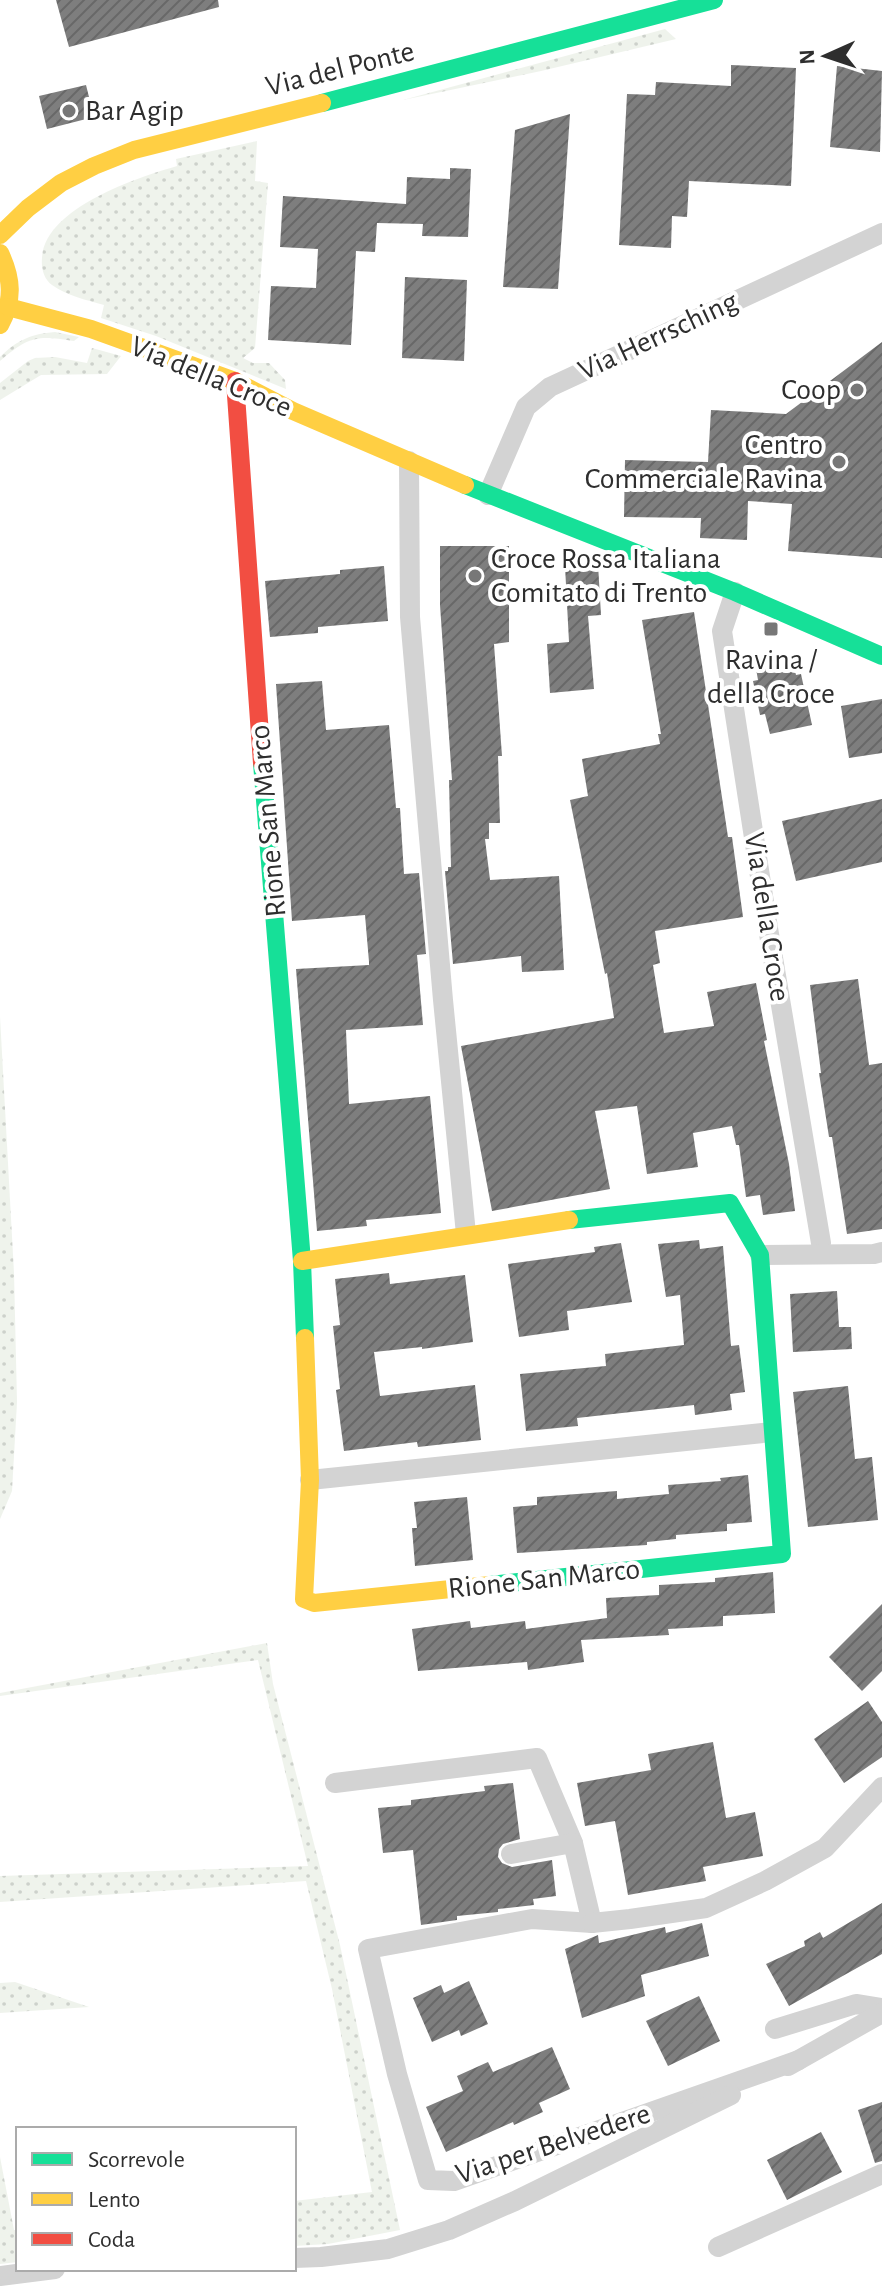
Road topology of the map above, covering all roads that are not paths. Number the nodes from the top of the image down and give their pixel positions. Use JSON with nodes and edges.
{"nodes":[{"id":1,"x":714,"y":0,"type":"edge"},
{"id":2,"x":882,"y":233,"type":"edge"},
{"id":3,"x":0,"y":235,"type":"edge"},
{"id":4,"x":0,"y":253,"type":"edge"},
{"id":5,"x":8,"y":307,"type":"junction"},
{"id":6,"x":0,"y":325,"type":"edge"},
{"id":7,"x":235,"y":381,"type":"junction"},
{"id":8,"x":409,"y":461,"type":"junction"},
{"id":9,"x":488,"y":495,"type":"junction"},
{"id":10,"x":735,"y":592,"type":"junction"},
{"id":11,"x":882,"y":656,"type":"edge"},
{"id":12,"x":466,"y":1234,"type":"junction"},
{"id":13,"x":821,"y":1243,"type":"dead end"},
{"id":14,"x":878,"y":1253,"type":"edge"},
{"id":15,"x":760,"y":1255,"type":"junction"},
{"id":16,"x":302,"y":1261,"type":"junction"},
{"id":17,"x":772,"y":1432,"type":"junction"},
{"id":18,"x":310,"y":1480,"type":"junction"},
{"id":19,"x":335,"y":1783,"type":"dead end"},
{"id":20,"x":882,"y":1787,"type":"edge"},
{"id":21,"x":573,"y":1843,"type":"junction"},
{"id":22,"x":511,"y":1854,"type":"dead end"},
{"id":23,"x":592,"y":1923,"type":"junction"},
{"id":24,"x":882,"y":2011,"type":"edge"},
{"id":25,"x":775,"y":2029,"type":"dead end"},
{"id":26,"x":799,"y":2060,"type":"junction"},
{"id":27,"x":882,"y":2174,"type":"edge"},
{"id":28,"x":718,"y":2247,"type":"dead end"},
{"id":29,"x":296,"y":2258,"type":"edge"},
{"id":30,"x":39,"y":2271,"type":"edge"},
{"id":31,"x":0,"y":2276,"type":"edge"}],
"edges":[{"from":1,"to":3,"type":"street","name":"Via del Ponte"},
{"from":2,"to":9,"type":"street","name":"Via Herrsching"},
{"from":4,"to":5,"type":"street"},
{"from":5,"to":6,"type":"street"},
{"from":5,"to":7,"type":"street","name":"Via della Croce"},
{"from":7,"to":8,"type":"street","name":"Via della Croce"},
{"from":7,"to":16,"type":"street","name":"Rione San Marco"},
{"from":8,"to":9,"type":"street","name":"Via della Croce"},
{"from":8,"to":12,"type":"street"},
{"from":9,"to":10,"type":"street","name":"Via della Croce"},
{"from":10,"to":11,"type":"street","name":"Via della Croce"},
{"from":10,"to":13,"type":"street","name":"Via della Croce"},
{"from":12,"to":15,"type":"street","name":"Rione San Marco"},
{"from":12,"to":16,"type":"street","name":"Rione San Marco"},
{"from":14,"to":15,"type":"street"},
{"from":15,"to":17,"type":"street","name":"Rione San Marco"},
{"from":16,"to":18,"type":"street","name":"Rione San Marco"},
{"from":17,"to":18,"type":"street"},
{"from":17,"to":18,"type":"street","name":"Rione San Marco"},
{"from":19,"to":21,"type":"street"},
{"from":20,"to":23,"type":"street","name":"Via per Belvedere"},
{"from":21,"to":22,"type":"street"},
{"from":21,"to":23,"type":"street"},
{"from":23,"to":26,"type":"street","name":"Via per Belvedere"},
{"from":24,"to":25,"type":"street"},
{"from":24,"to":26,"type":"street","name":"Via per Belvedere"},
{"from":26,"to":29,"type":"street","name":"Via per Belvedere"},
{"from":27,"to":28,"type":"street"},
{"from":30,"to":31,"type":"street"}]}
